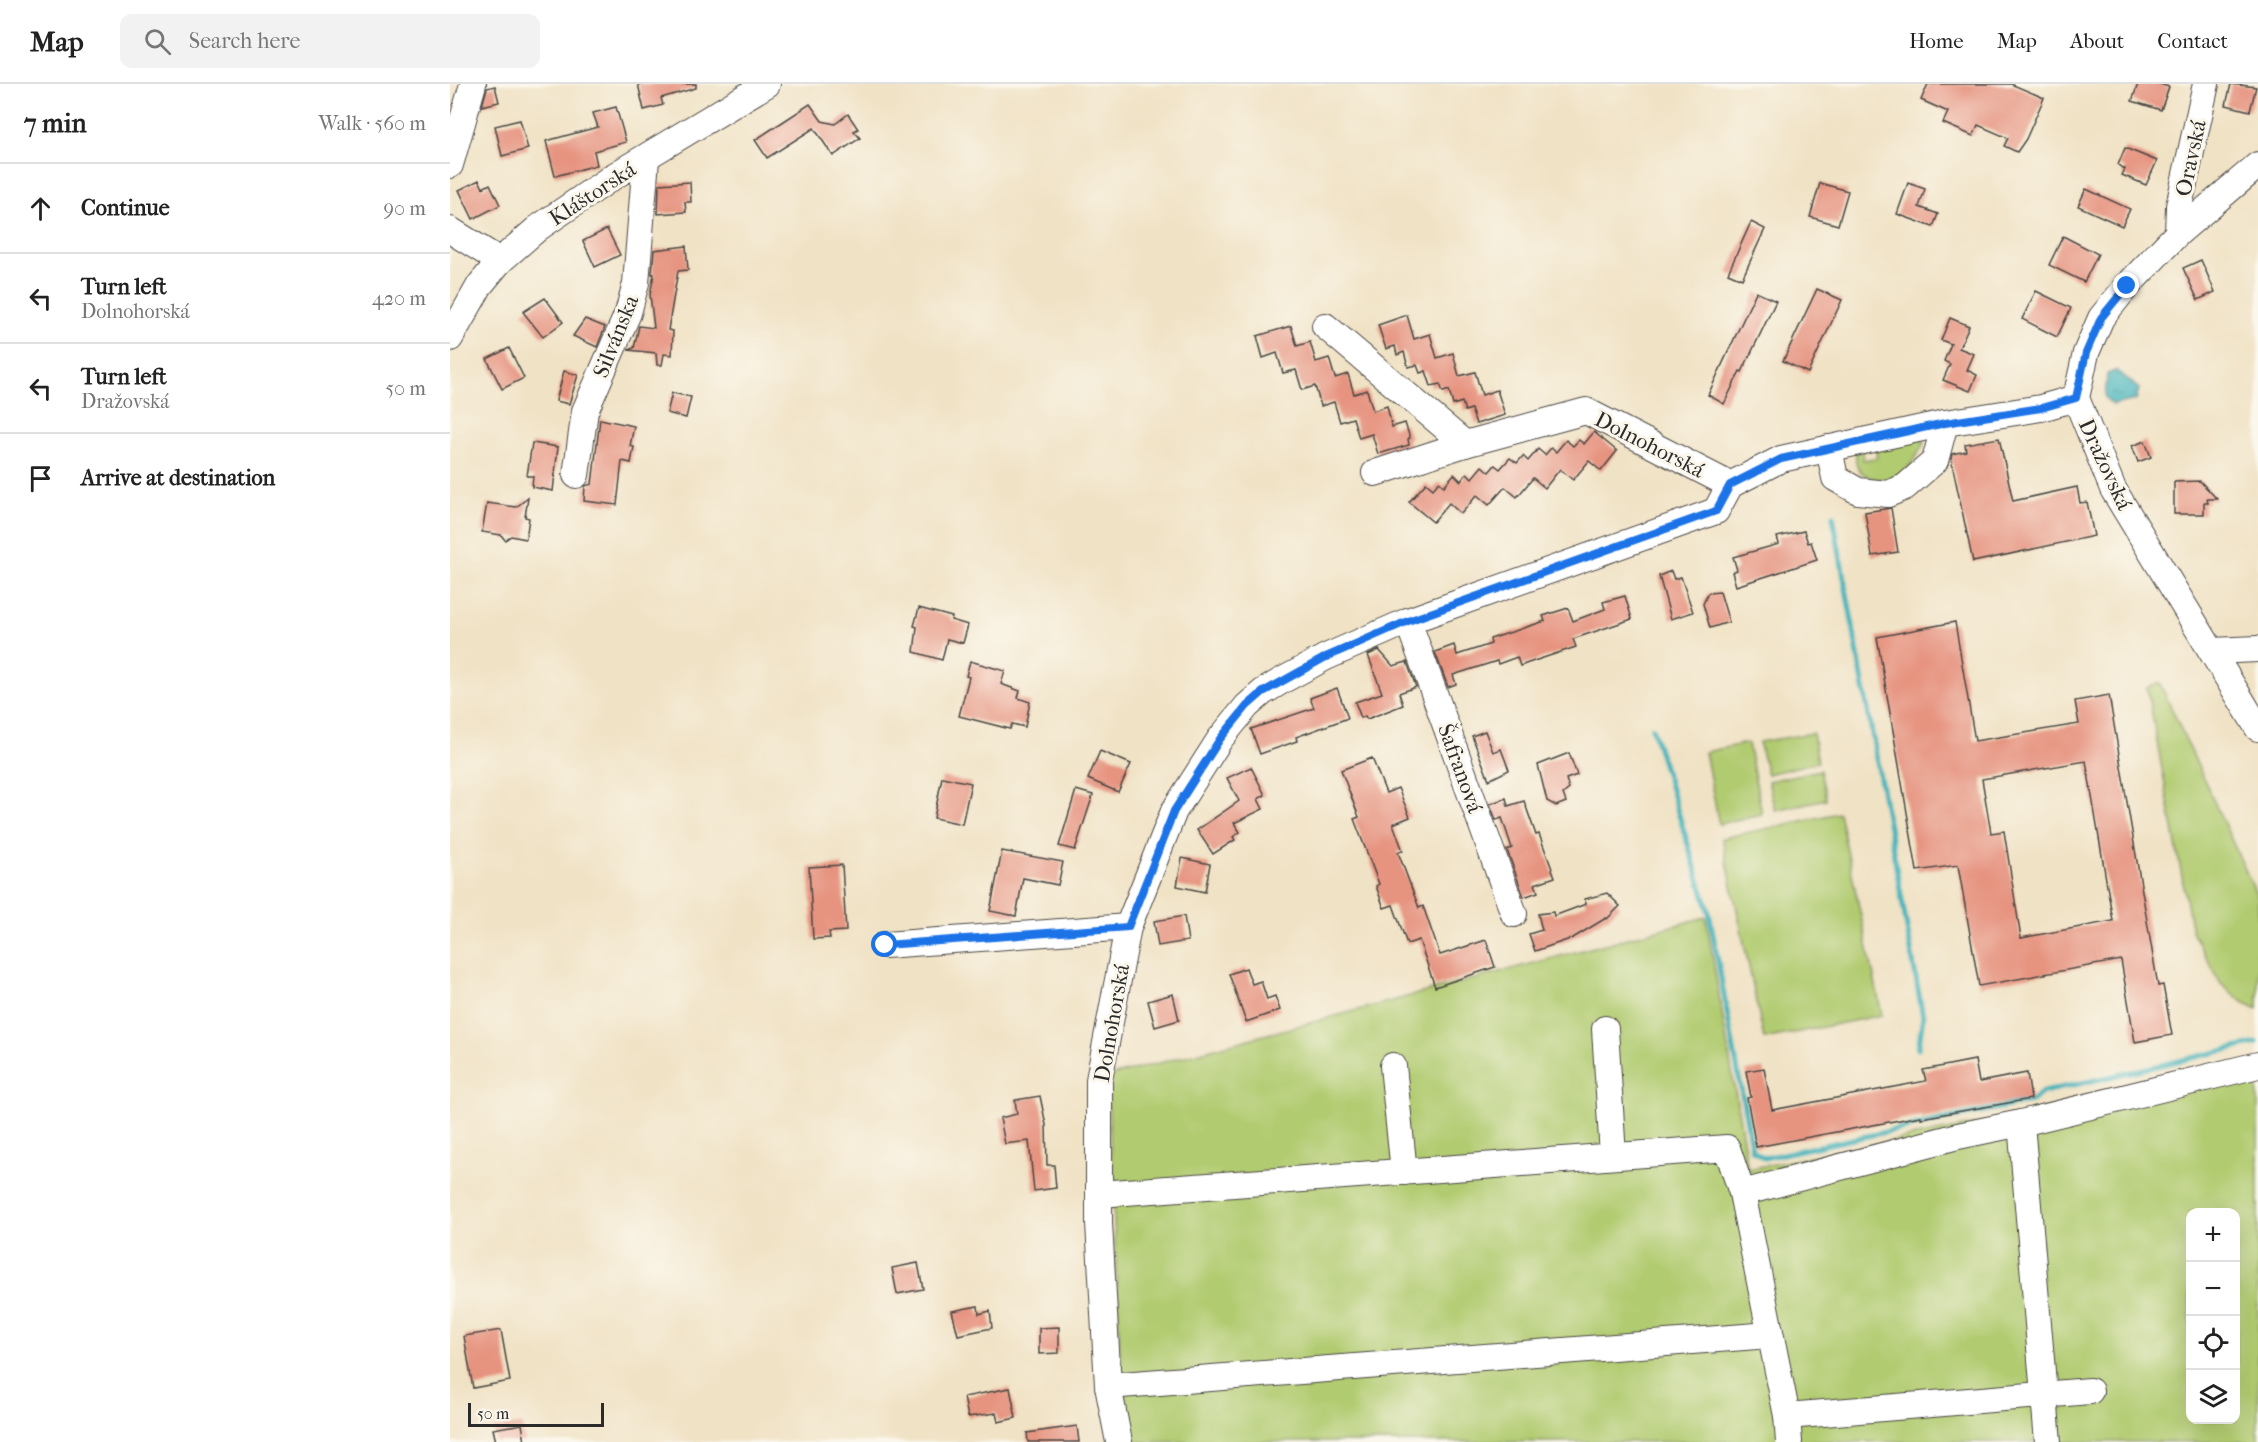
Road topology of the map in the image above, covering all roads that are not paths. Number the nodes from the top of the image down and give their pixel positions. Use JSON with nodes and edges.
{"nodes":[{"id":1,"x":473,"y":84,"type":"edge"},
{"id":2,"x":767,"y":84,"type":"edge"},
{"id":3,"x":2206,"y":84,"type":"edge"},
{"id":4,"x":646,"y":159,"type":"junction"},
{"id":5,"x":450,"y":165,"type":"edge"},
{"id":6,"x":2258,"y":165,"type":"edge"},
{"id":7,"x":450,"y":230,"type":"edge"},
{"id":8,"x":2178,"y":233,"type":"junction"},
{"id":9,"x":500,"y":261,"type":"junction"},
{"id":10,"x":1325,"y":326,"type":"dead end"},
{"id":11,"x":450,"y":338,"type":"edge"},
{"id":12,"x":2076,"y":398,"type":"junction"},
{"id":13,"x":1945,"y":423,"type":"junction"},
{"id":14,"x":1465,"y":444,"type":"junction"},
{"id":15,"x":1829,"y":448,"type":"junction"},
{"id":16,"x":1375,"y":473,"type":"dead end"},
{"id":17,"x":576,"y":475,"type":"dead end"},
{"id":18,"x":1730,"y":485,"type":"junction"},
{"id":19,"x":1408,"y":621,"type":"junction"},
{"id":20,"x":2258,"y":649,"type":"edge"},
{"id":21,"x":2212,"y":651,"type":"junction"},
{"id":22,"x":2258,"y":728,"type":"edge"},
{"id":23,"x":1514,"y":914,"type":"dead end"},
{"id":24,"x":1128,"y":927,"type":"junction"},
{"id":25,"x":885,"y":945,"type":"dead end"},
{"id":26,"x":1605,"y":1029,"type":"dead end"},
{"id":27,"x":2258,"y":1065,"type":"edge"},
{"id":28,"x":1393,"y":1066,"type":"dead end"},
{"id":29,"x":2021,"y":1122,"type":"junction"},
{"id":30,"x":1613,"y":1156,"type":"junction"},
{"id":31,"x":1404,"y":1172,"type":"junction"},
{"id":32,"x":1742,"y":1193,"type":"junction"},
{"id":33,"x":1099,"y":1194,"type":"junction"},
{"id":34,"x":1770,"y":1335,"type":"junction"},
{"id":35,"x":1108,"y":1386,"type":"junction"},
{"id":36,"x":2090,"y":1390,"type":"dead end"},
{"id":37,"x":2045,"y":1395,"type":"junction"},
{"id":38,"x":1787,"y":1416,"type":"junction"},
{"id":39,"x":1119,"y":1442,"type":"edge"},
{"id":40,"x":1789,"y":1442,"type":"edge"},
{"id":41,"x":2048,"y":1442,"type":"edge"}],
"edges":[{"from":1,"to":5,"type":"street"},
{"from":2,"to":4,"type":"street","name":"Kláštorská"},
{"from":3,"to":8,"type":"street","name":"Oravská"},
{"from":4,"to":9,"type":"street","name":"Kláštorská"},
{"from":4,"to":17,"type":"street","name":"Silvánska"},
{"from":6,"to":8,"type":"street","name":"Dražovská"},
{"from":7,"to":9,"type":"street"},
{"from":8,"to":12,"type":"street","name":"Dražovská"},
{"from":9,"to":11,"type":"street","name":"Kláštorská"},
{"from":10,"to":14,"type":"street"},
{"from":12,"to":13,"type":"street","name":"Dolnohorská"},
{"from":12,"to":21,"type":"street","name":"Dražovská"},
{"from":13,"to":15,"type":"street","name":"Dolnohorská"},
{"from":13,"to":15,"type":"street"},
{"from":14,"to":16,"type":"street","name":"Dolnohorská"},
{"from":14,"to":18,"type":"street","name":"Dolnohorská"},
{"from":15,"to":18,"type":"street","name":"Dolnohorská"},
{"from":18,"to":19,"type":"street","name":"Dolnohorská"},
{"from":19,"to":23,"type":"street","name":"Šafranová"},
{"from":19,"to":24,"type":"street","name":"Dolnohorská"},
{"from":20,"to":21,"type":"street"},
{"from":21,"to":22,"type":"street","name":"Dražovská"},
{"from":24,"to":25,"type":"street"},
{"from":24,"to":33,"type":"street","name":"Dolnohorská"},
{"from":26,"to":30,"type":"street"},
{"from":27,"to":29,"type":"street"},
{"from":28,"to":31,"type":"street"},
{"from":29,"to":32,"type":"street"},
{"from":29,"to":37,"type":"street"},
{"from":30,"to":31,"type":"street"},
{"from":30,"to":32,"type":"street"},
{"from":31,"to":33,"type":"street"},
{"from":32,"to":34,"type":"street"},
{"from":33,"to":35,"type":"street","name":"Dolnohorská"},
{"from":34,"to":35,"type":"street"},
{"from":34,"to":38,"type":"street"},
{"from":35,"to":39,"type":"street","name":"Dolnohorská"},
{"from":36,"to":37,"type":"street"},
{"from":37,"to":38,"type":"street"},
{"from":37,"to":41,"type":"street"},
{"from":38,"to":40,"type":"street"}]}
